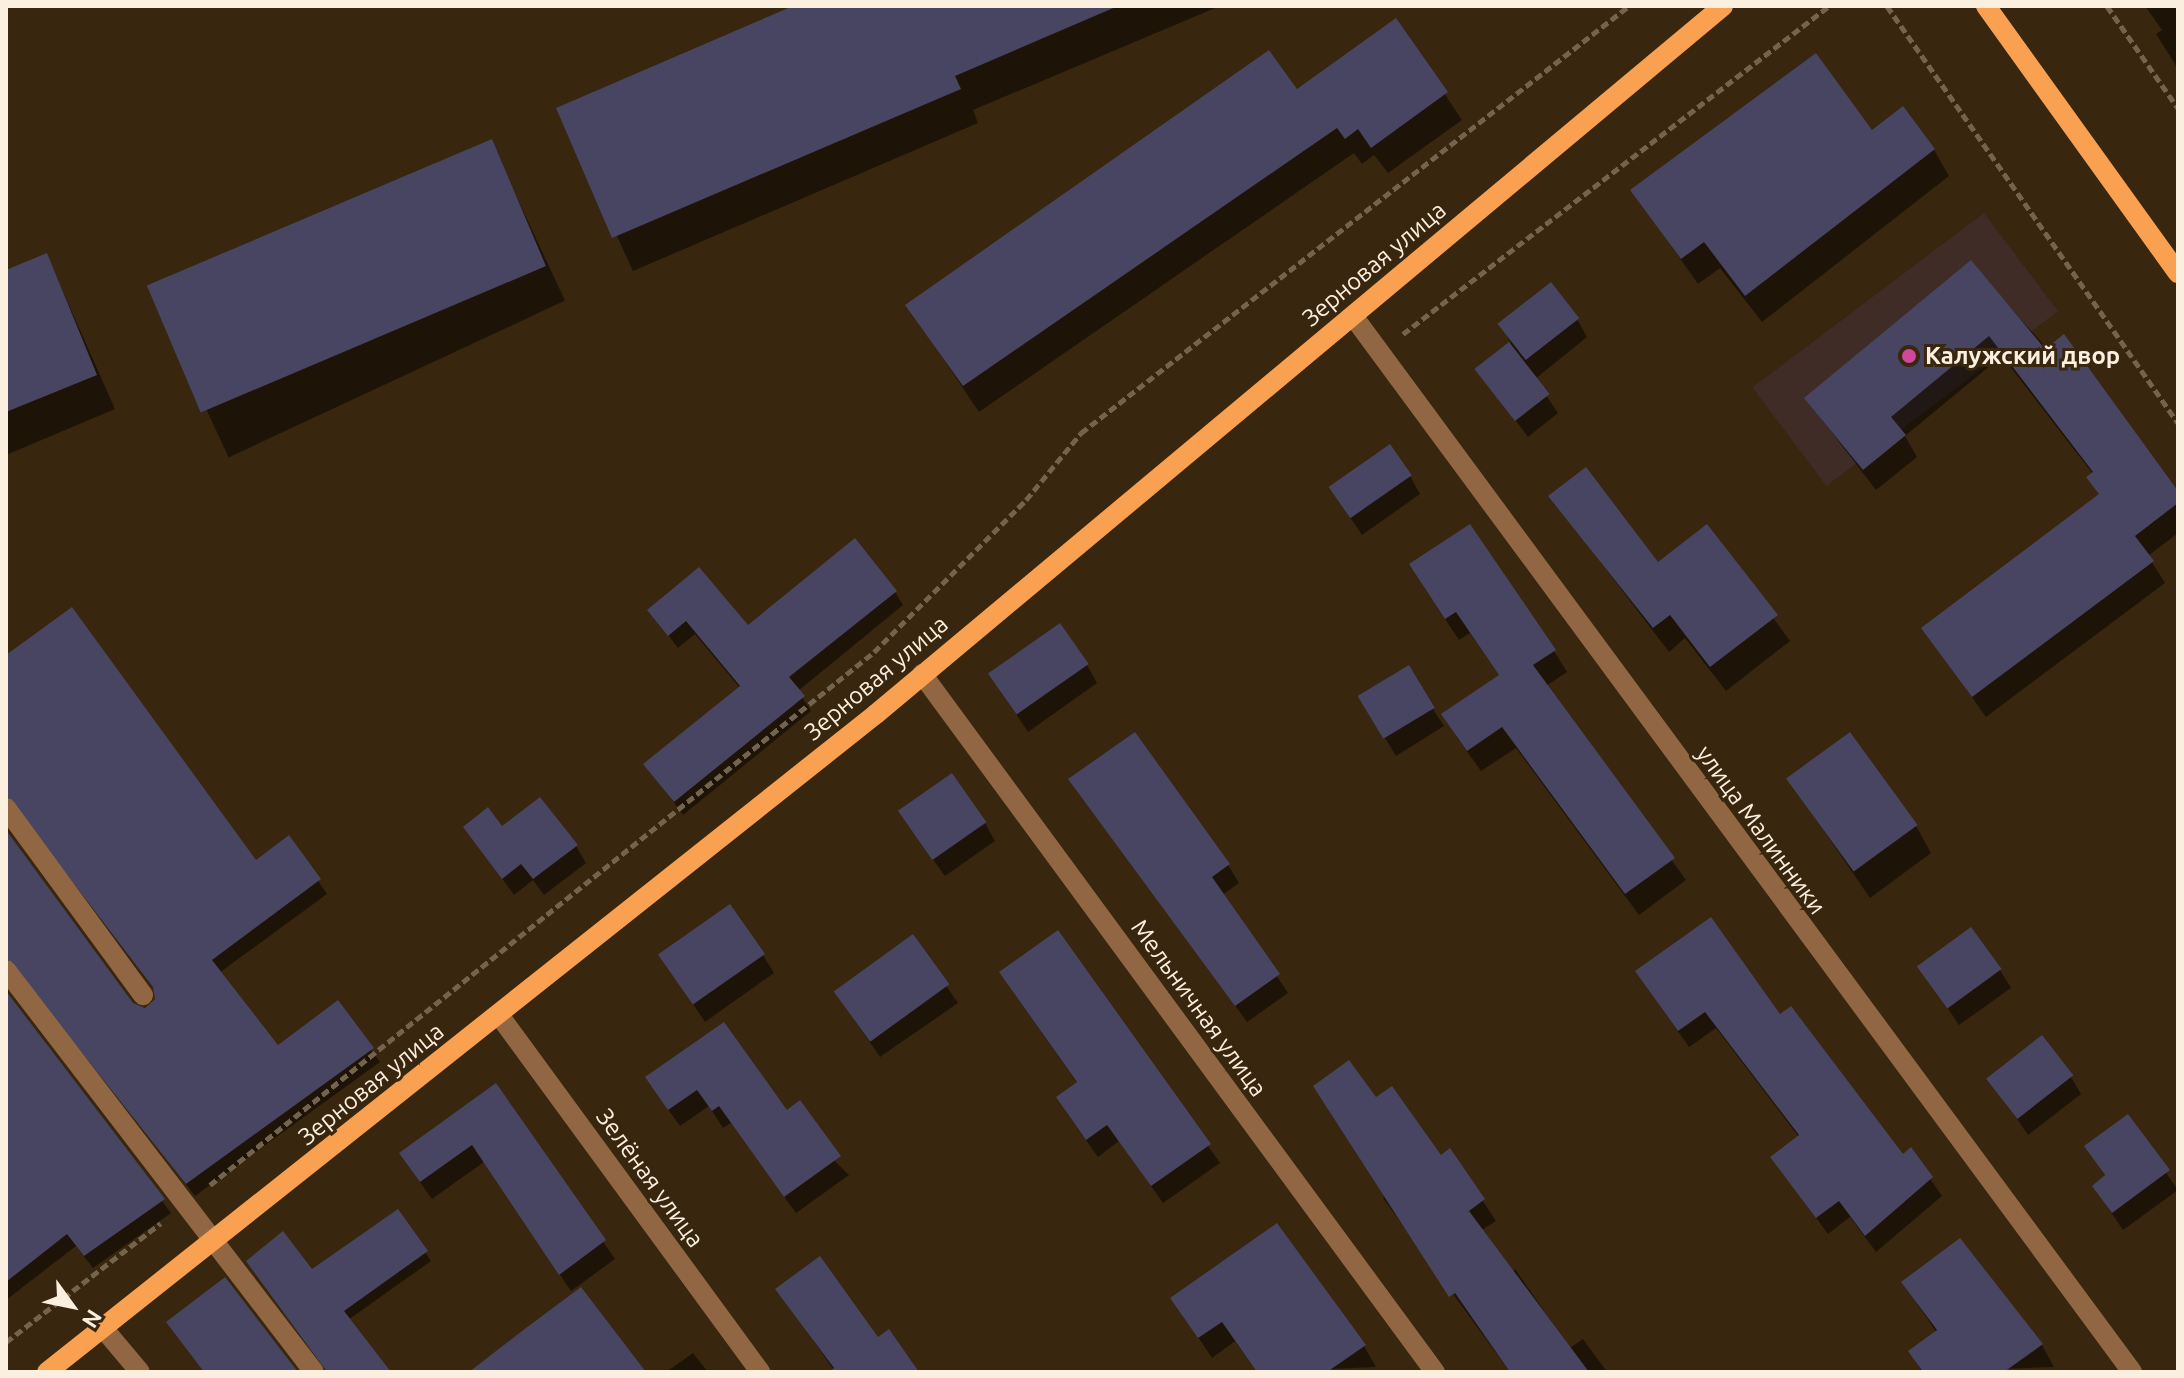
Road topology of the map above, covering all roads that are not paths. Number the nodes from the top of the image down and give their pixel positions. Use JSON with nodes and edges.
{"nodes":[{"id":1,"x":1723,"y":6,"type":"edge"},
{"id":2,"x":1986,"y":6,"type":"edge"},
{"id":3,"x":2178,"y":273,"type":"edge"},
{"id":4,"x":1353,"y":316,"type":"junction"},
{"id":5,"x":922,"y":674,"type":"junction"},
{"id":6,"x":6,"y":808,"type":"edge"},
{"id":7,"x":6,"y":970,"type":"edge"},
{"id":8,"x":143,"y":995,"type":"dead end"},
{"id":9,"x":499,"y":1015,"type":"junction"},
{"id":10,"x":215,"y":1242,"type":"junction"},
{"id":11,"x":103,"y":1328,"type":"junction"},
{"id":12,"x":47,"y":1372,"type":"edge"},
{"id":13,"x":140,"y":1372,"type":"edge"},
{"id":14,"x":314,"y":1372,"type":"edge"},
{"id":15,"x":760,"y":1372,"type":"edge"},
{"id":16,"x":1435,"y":1372,"type":"edge"},
{"id":17,"x":2132,"y":1372,"type":"edge"}],
"edges":[{"from":1,"to":4,"type":"main road","name":"Зерновая улица"},
{"from":2,"to":3,"type":"main road"},
{"from":4,"to":5,"type":"main road","name":"Зерновая улица"},
{"from":4,"to":17,"type":"street","name":"улица Малинники"},
{"from":5,"to":9,"type":"main road","name":"Зерновая улица"},
{"from":5,"to":16,"type":"street","name":"Мельничная улица"},
{"from":6,"to":8,"type":"street"},
{"from":7,"to":10,"type":"street"},
{"from":9,"to":10,"type":"main road","name":"Зерновая улица"},
{"from":9,"to":15,"type":"street","name":"Зелёная улица"},
{"from":10,"to":11,"type":"main road","name":"Зерновая улица"},
{"from":10,"to":14,"type":"street"},
{"from":11,"to":12,"type":"main road","name":"Зерновая улица"},
{"from":11,"to":13,"type":"street"}]}
